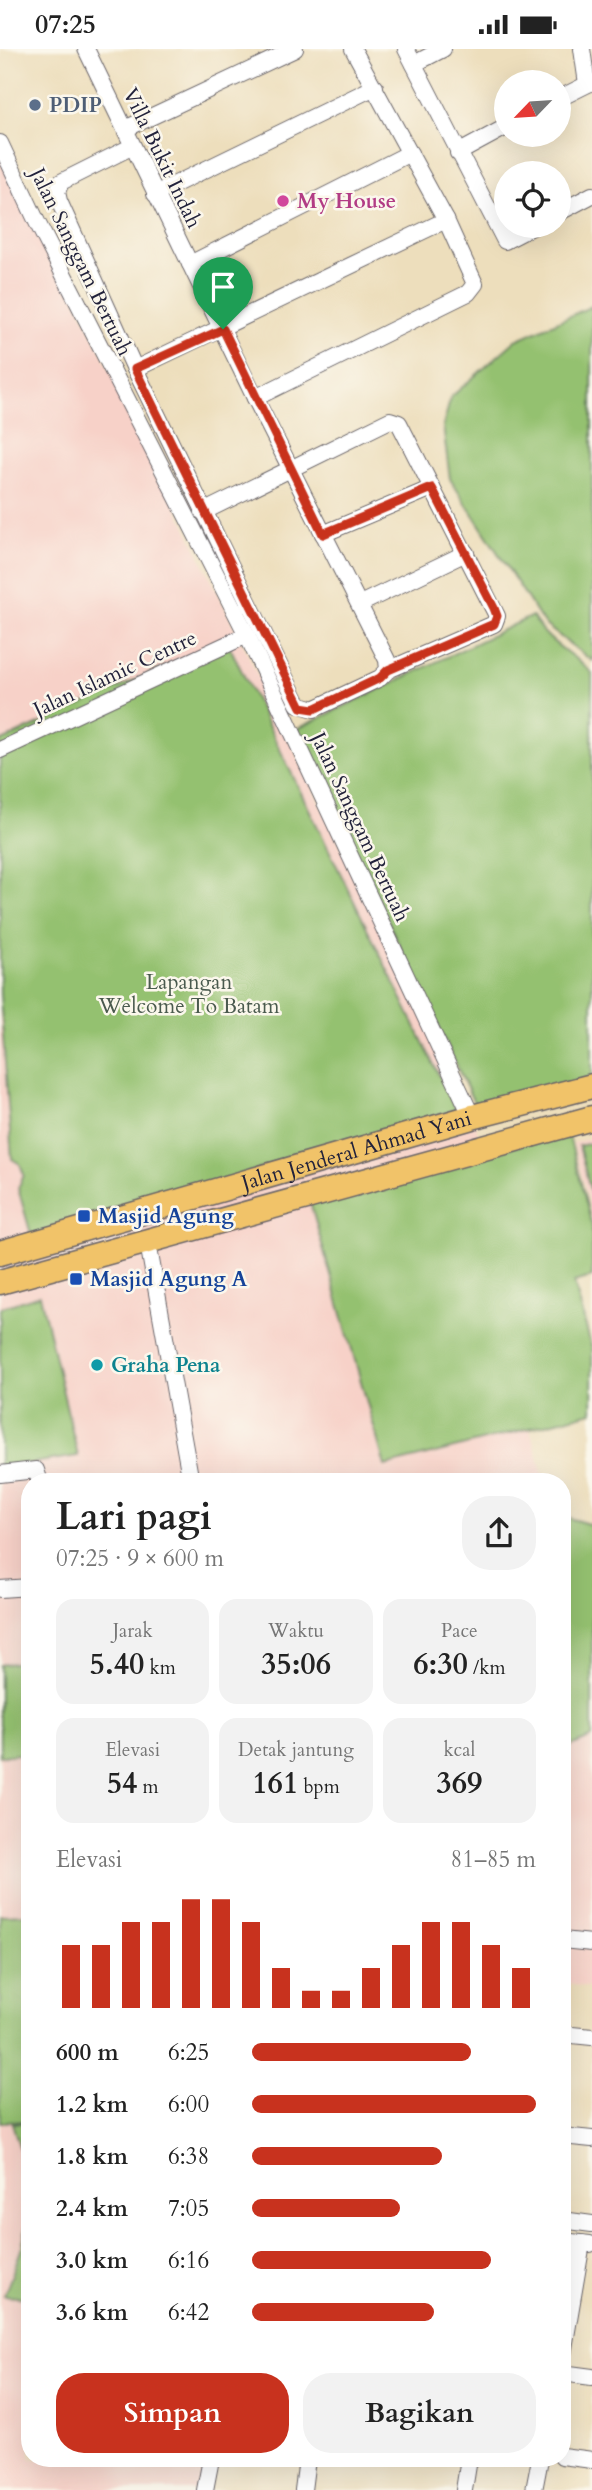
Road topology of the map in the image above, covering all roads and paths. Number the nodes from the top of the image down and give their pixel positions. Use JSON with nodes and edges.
{"nodes":[{"id":1,"x":295,"y":49,"type":"edge"},
{"id":2,"x":353,"y":49,"type":"edge"},
{"id":3,"x":406,"y":49,"type":"edge"},
{"id":4,"x":443,"y":49,"type":"edge"},
{"id":5,"x":582,"y":49,"type":"edge"},
{"id":6,"x":89,"y":50,"type":"edge"},
{"id":7,"x":414,"y":65,"type":"junction"},
{"id":8,"x":589,"y":83,"type":"edge"},
{"id":9,"x":375,"y":87,"type":"junction"},
{"id":10,"x":571,"y":92,"type":"edge"},
{"id":11,"x":125,"y":129,"type":"junction"},
{"id":12,"x":494,"y":134,"type":"edge"},
{"id":13,"x":0,"y":143,"type":"edge"},
{"id":14,"x":133,"y":146,"type":"junction"},
{"id":15,"x":411,"y":153,"type":"junction"},
{"id":16,"x":458,"y":153,"type":"junction"},
{"id":17,"x":155,"y":194,"type":"junction"},
{"id":18,"x":592,"y":195,"type":"edge"},
{"id":19,"x":571,"y":206,"type":"edge"},
{"id":20,"x":446,"y":220,"type":"junction"},
{"id":21,"x":494,"y":220,"type":"edge"},
{"id":22,"x":190,"y":264,"type":"junction"},
{"id":23,"x":223,"y":329,"type":"junction"},
{"id":24,"x":135,"y":369,"type":"junction"},
{"id":25,"x":255,"y":398,"type":"junction"},
{"id":26,"x":291,"y":467,"type":"junction"},
{"id":27,"x":432,"y":488,"type":"junction"},
{"id":28,"x":204,"y":512,"type":"junction"},
{"id":29,"x":323,"y":534,"type":"junction"},
{"id":30,"x":466,"y":553,"type":"junction"},
{"id":31,"x":360,"y":604,"type":"junction"},
{"id":32,"x":247,"y":635,"type":"junction"},
{"id":33,"x":387,"y":665,"type":"junction"},
{"id":34,"x":0,"y":750,"type":"edge"},
{"id":35,"x":592,"y":1086,"type":"edge"},
{"id":36,"x":472,"y":1117,"type":"junction"},
{"id":37,"x":592,"y":1118,"type":"edge"},
{"id":38,"x":296,"y":1170,"type":"junction"},
{"id":39,"x":303,"y":1199,"type":"junction"},
{"id":40,"x":148,"y":1243,"type":"junction"},
{"id":41,"x":0,"y":1253,"type":"edge"},
{"id":42,"x":0,"y":1282,"type":"edge"},
{"id":43,"x":37,"y":1473,"type":"edge"},
{"id":44,"x":189,"y":1473,"type":"edge"},
{"id":45,"x":0,"y":1474,"type":"edge"},
{"id":46,"x":1,"y":1585,"type":"edge"},
{"id":47,"x":21,"y":1586,"type":"edge"},
{"id":48,"x":571,"y":1941,"type":"edge"},
{"id":49,"x":592,"y":1943,"type":"edge"},
{"id":50,"x":571,"y":2035,"type":"edge"},
{"id":51,"x":592,"y":2037,"type":"edge"},
{"id":52,"x":571,"y":2137,"type":"edge"},
{"id":53,"x":592,"y":2139,"type":"edge"},
{"id":54,"x":571,"y":2221,"type":"edge"},
{"id":55,"x":592,"y":2224,"type":"edge"},
{"id":56,"x":587,"y":2244,"type":"edge"},
{"id":57,"x":571,"y":2318,"type":"edge"},
{"id":58,"x":571,"y":2374,"type":"edge"},
{"id":59,"x":592,"y":2377,"type":"edge"},
{"id":60,"x":571,"y":2457,"type":"edge"},
{"id":61,"x":592,"y":2460,"type":"edge"},
{"id":62,"x":209,"y":2467,"type":"edge"},
{"id":63,"x":306,"y":2467,"type":"edge"},
{"id":64,"x":468,"y":2467,"type":"edge"},
{"id":65,"x":538,"y":2467,"type":"edge"},
{"id":66,"x":205,"y":2490,"type":"edge"},
{"id":67,"x":305,"y":2490,"type":"edge"},
{"id":68,"x":464,"y":2490,"type":"edge"},
{"id":69,"x":534,"y":2490,"type":"edge"}],
"edges":[{"from":1,"to":11,"type":"street"},
{"from":2,"to":9,"type":"street"},
{"from":3,"to":7,"type":"street"},
{"from":4,"to":7,"type":"street"},
{"from":5,"to":8,"type":"street"},
{"from":6,"to":11,"type":"street","name":"Villa Bukit Indah"},
{"from":7,"to":16,"type":"street"},
{"from":8,"to":10,"type":"street"},
{"from":9,"to":15,"type":"street"},
{"from":9,"to":17,"type":"street"},
{"from":11,"to":14,"type":"street","name":"Villa Bukit Indah"},
{"from":12,"to":16,"type":"street"},
{"from":13,"to":32,"type":"street","name":"Jalan Sanggam Bertuah"},
{"from":14,"to":17,"type":"street","name":"Villa Bukit Indah"},
{"from":14,"to":24,"type":"street"},
{"from":15,"to":20,"type":"street"},
{"from":15,"to":22,"type":"street"},
{"from":16,"to":21,"type":"street"},
{"from":17,"to":22,"type":"street","name":"Villa Bukit Indah"},
{"from":18,"to":19,"type":"street"},
{"from":20,"to":23,"type":"street"},
{"from":20,"to":25,"type":"street"},
{"from":22,"to":23,"type":"street","name":"Villa Bukit Indah"},
{"from":23,"to":24,"type":"street"},
{"from":23,"to":25,"type":"street","name":"Villa Bukit Indah"},
{"from":24,"to":28,"type":"street"},
{"from":25,"to":26,"type":"street","name":"Villa Bukit Indah"},
{"from":26,"to":27,"type":"street"},
{"from":26,"to":28,"type":"street"},
{"from":26,"to":29,"type":"street","name":"Villa Bukit Indah"},
{"from":27,"to":29,"type":"street"},
{"from":27,"to":30,"type":"street"},
{"from":28,"to":33,"type":"street"},
{"from":29,"to":31,"type":"street","name":"Villa Bukit Indah"},
{"from":30,"to":31,"type":"street"},
{"from":30,"to":33,"type":"street"},
{"from":31,"to":33,"type":"street","name":"Villa Bukit Indah"},
{"from":32,"to":34,"type":"street","name":"Jalan Islamic Centre"},
{"from":32,"to":36,"type":"street","name":"Jalan Sanggam Bertuah"},
{"from":35,"to":36,"type":"highway","name":"Jalan Jenderal Ahmad Yani"},
{"from":36,"to":38,"type":"highway","name":"Jalan Jenderal Ahmad Yani"},
{"from":37,"to":39,"type":"highway","name":"Jalan Jenderal Ahmad Yani"},
{"from":38,"to":39,"type":"highway"},
{"from":38,"to":41,"type":"highway","name":"Jalan Jenderal Ahmad Yani"},
{"from":39,"to":40,"type":"highway","name":"Jalan Jenderal Ahmad Yani"},
{"from":40,"to":42,"type":"highway","name":"Jalan Jenderal Ahmad Yani"},
{"from":40,"to":44,"type":"street"},
{"from":43,"to":45,"type":"street"},
{"from":46,"to":47,"type":"street"},
{"from":48,"to":49,"type":"street"},
{"from":50,"to":51,"type":"street"},
{"from":52,"to":53,"type":"street"},
{"from":54,"to":55,"type":"street"},
{"from":56,"to":57,"type":"street"},
{"from":58,"to":59,"type":"street"},
{"from":60,"to":61,"type":"street"},
{"from":62,"to":66,"type":"street"},
{"from":63,"to":67,"type":"street"},
{"from":64,"to":68,"type":"street"},
{"from":65,"to":69,"type":"street"}]}
